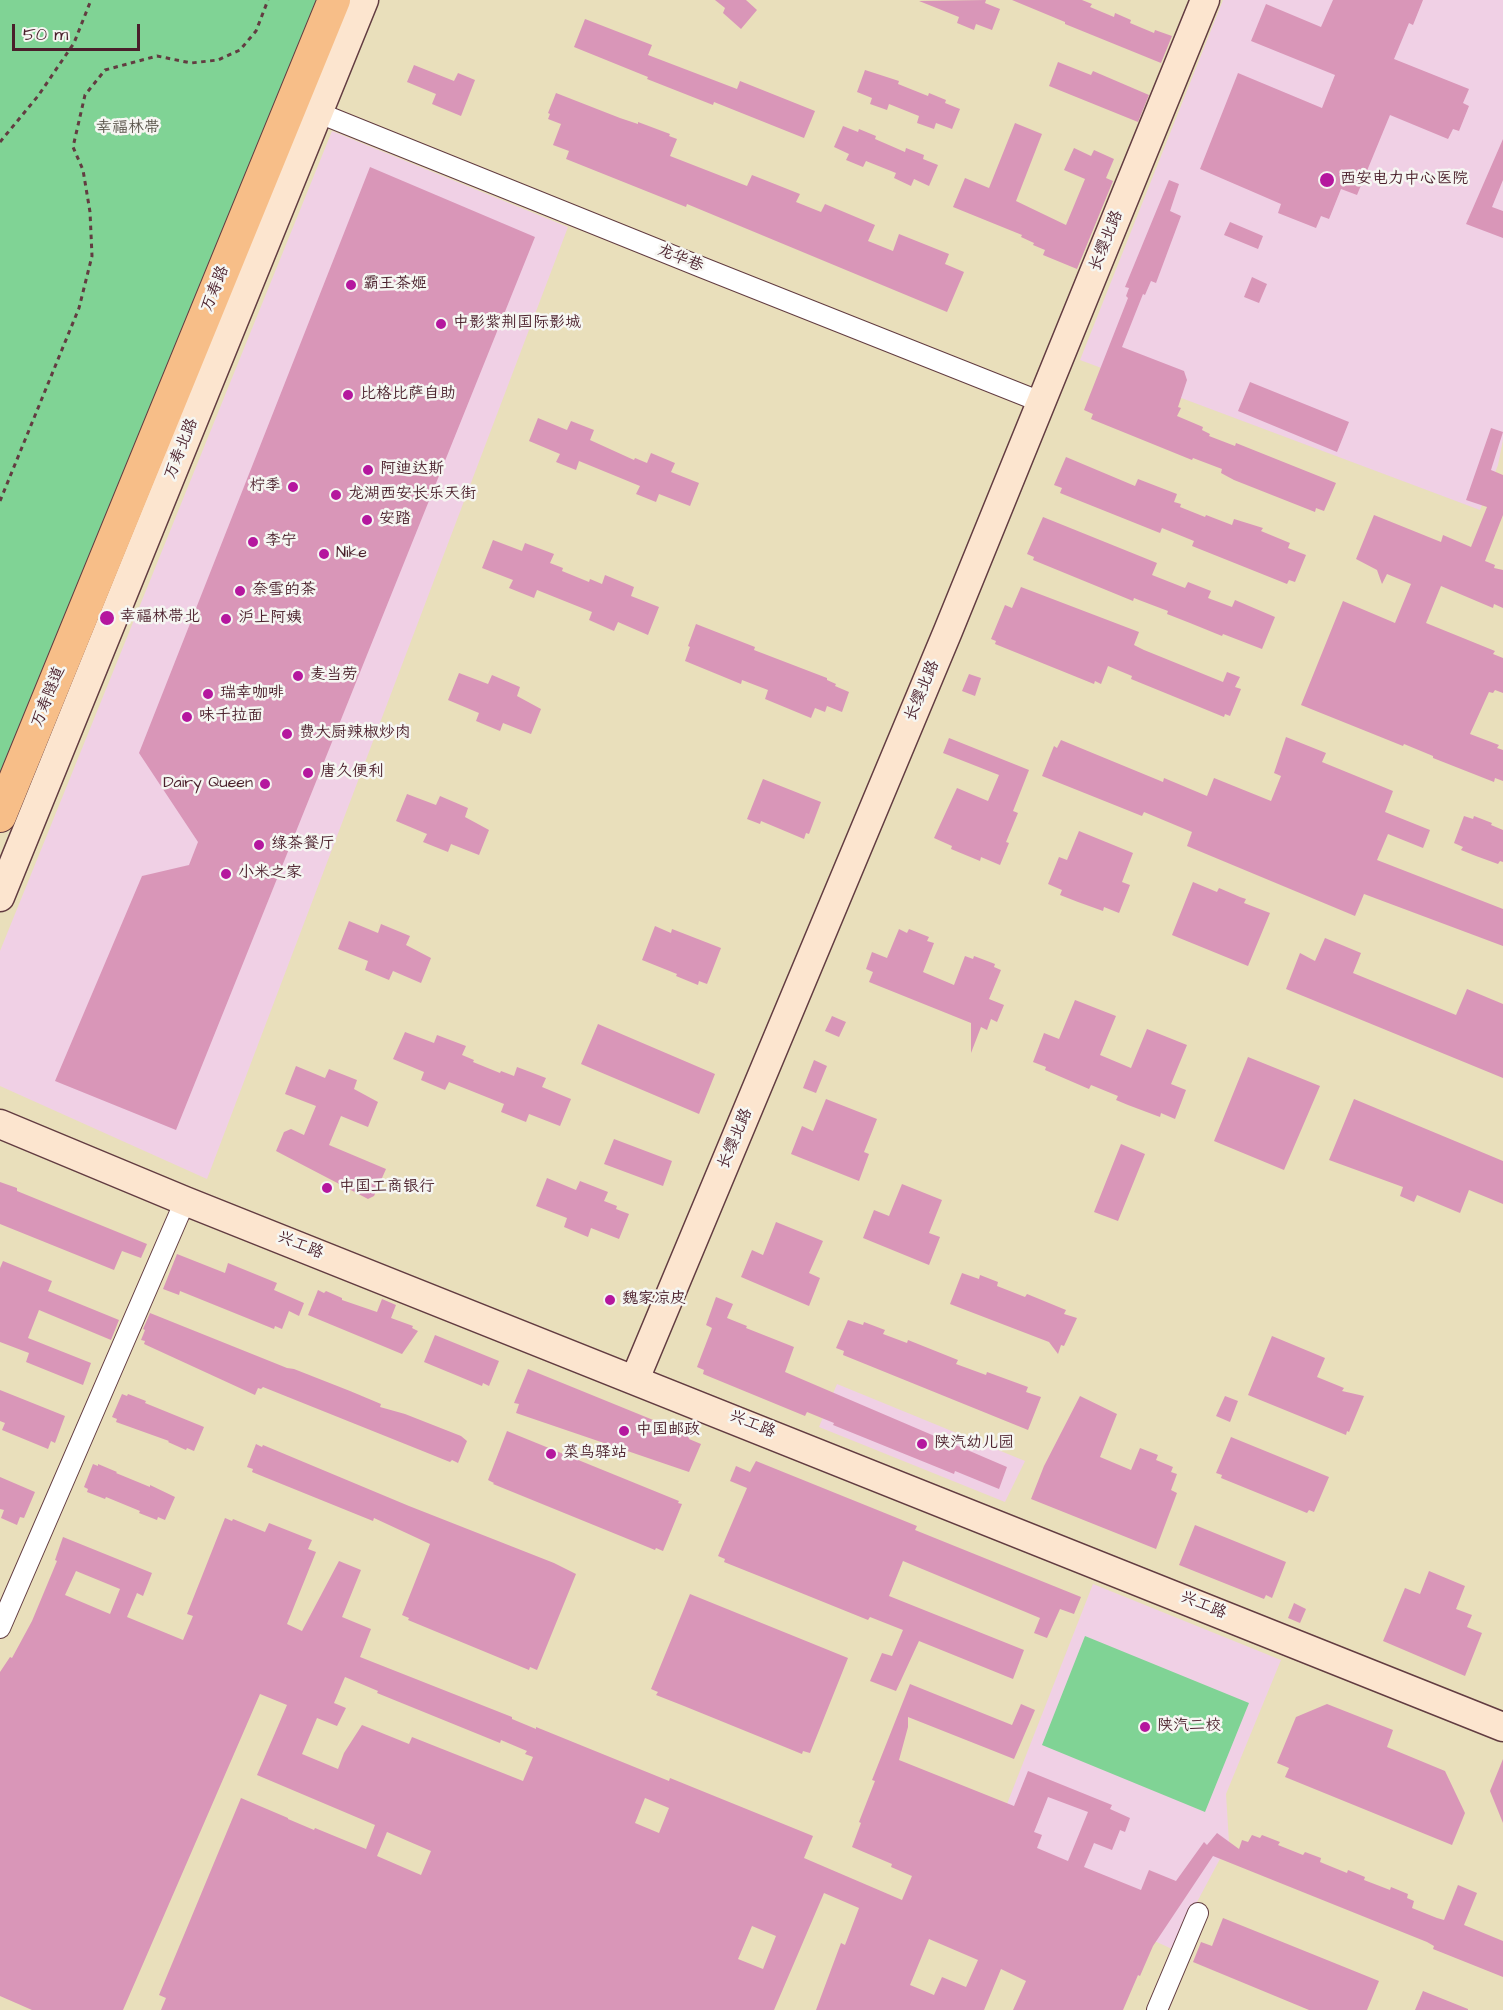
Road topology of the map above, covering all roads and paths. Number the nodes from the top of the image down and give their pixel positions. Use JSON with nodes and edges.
{"nodes":[{"id":1,"x":91,"y":0,"type":"edge"},
{"id":2,"x":268,"y":0,"type":"edge"},
{"id":3,"x":334,"y":0,"type":"edge"},
{"id":4,"x":364,"y":0,"type":"edge"},
{"id":5,"x":1205,"y":0,"type":"edge"},
{"id":6,"x":319,"y":113,"type":"junction"},
{"id":7,"x":0,"y":142,"type":"edge"},
{"id":8,"x":256,"y":190,"type":"junction"},
{"id":9,"x":248,"y":286,"type":"junction"},
{"id":10,"x":1041,"y":402,"type":"junction"},
{"id":11,"x":0,"y":501,"type":"edge"},
{"id":12,"x":97,"y":578,"type":"joint"},
{"id":13,"x":0,"y":816,"type":"edge"},
{"id":14,"x":0,"y":897,"type":"edge"},
{"id":15,"x":0,"y":1124,"type":"edge"},
{"id":16,"x":185,"y":1201,"type":"junction"},
{"id":17,"x":635,"y":1379,"type":"junction"},
{"id":18,"x":0,"y":1628,"type":"edge"},
{"id":19,"x":1503,"y":1726,"type":"edge"},
{"id":20,"x":1197,"y":1913,"type":"dead end"},
{"id":21,"x":1157,"y":2010,"type":"edge"}],
"edges":[{"from":1,"to":7,"type":"path"},
{"from":2,"to":11,"type":"path"},
{"from":3,"to":8,"type":"main road","name":"万寿路"},
{"from":4,"to":6,"type":"street","name":"万寿北路"},
{"from":5,"to":10,"type":"street","name":"长缨北路"},
{"from":6,"to":9,"type":"street","name":"万寿北路"},
{"from":6,"to":10,"type":"street","name":"龙华巷"},
{"from":8,"to":9,"type":"street"},
{"from":8,"to":12,"type":"main road","name":"万寿路"},
{"from":9,"to":14,"type":"street","name":"万寿北路"},
{"from":10,"to":17,"type":"street","name":"长缨北路"},
{"from":12,"to":13,"type":"main road","name":"万寿隧道"},
{"from":15,"to":16,"type":"street","name":"兴工路"},
{"from":16,"to":17,"type":"street","name":"兴工路"},
{"from":16,"to":18,"type":"street"},
{"from":17,"to":19,"type":"street","name":"兴工路"},
{"from":20,"to":21,"type":"street"}]}
